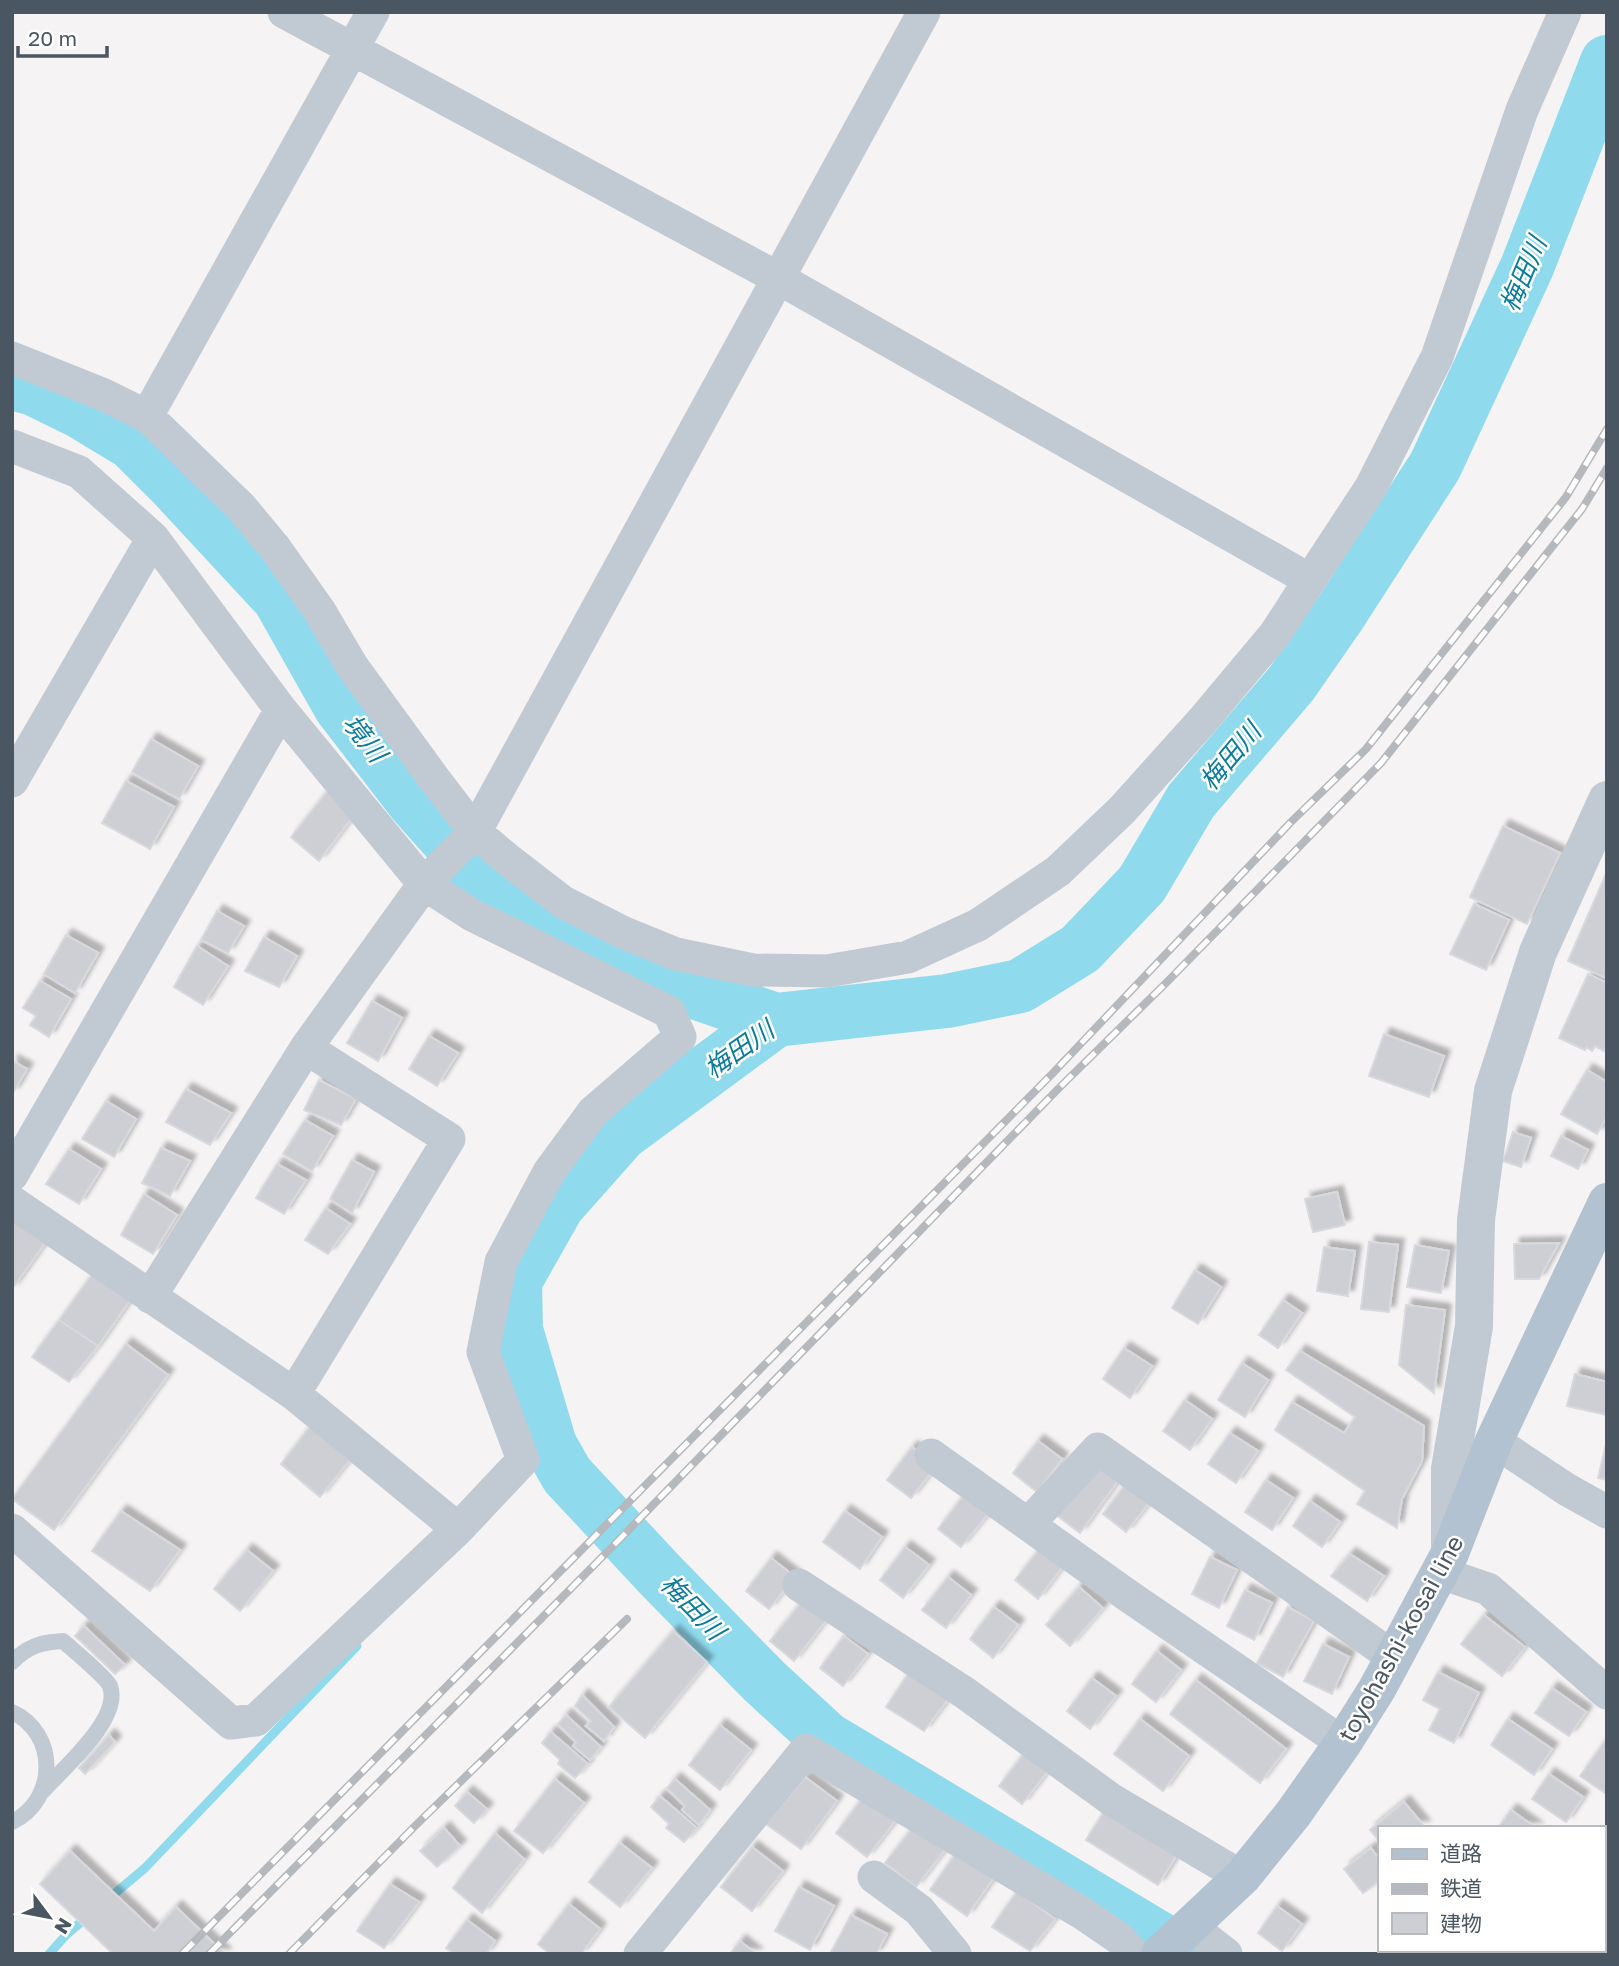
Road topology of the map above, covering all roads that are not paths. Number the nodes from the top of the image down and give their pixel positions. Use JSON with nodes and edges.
{"nodes":[{"id":1,"x":284,"y":12,"type":"edge"},
{"id":2,"x":373,"y":12,"type":"edge"},
{"id":3,"x":1565,"y":12,"type":"edge"},
{"id":4,"x":913,"y":16,"type":"edge"},
{"id":5,"x":352,"y":51,"type":"junction"},
{"id":6,"x":778,"y":278,"type":"junction"},
{"id":7,"x":12,"y":358,"type":"edge"},
{"id":8,"x":147,"y":416,"type":"junction"},
{"id":9,"x":12,"y":446,"type":"edge"},
{"id":10,"x":153,"y":538,"type":"junction"},
{"id":11,"x":1310,"y":580,"type":"junction"},
{"id":12,"x":281,"y":710,"type":"junction"},
{"id":13,"x":12,"y":781,"type":"edge"},
{"id":14,"x":1607,"y":800,"type":"edge"},
{"id":15,"x":475,"y":832,"type":"junction"},
{"id":16,"x":424,"y":884,"type":"junction"},
{"id":17,"x":306,"y":1048,"type":"junction"},
{"id":18,"x":12,"y":1175,"type":"edge"},
{"id":19,"x":12,"y":1202,"type":"edge"},
{"id":20,"x":1607,"y":1202,"type":"edge"},
{"id":21,"x":150,"y":1297,"type":"junction"},
{"id":22,"x":294,"y":1395,"type":"junction"},
{"id":23,"x":1494,"y":1441,"type":"junction"},
{"id":24,"x":931,"y":1455,"type":"dead end"},
{"id":25,"x":1607,"y":1512,"type":"edge"},
{"id":26,"x":1028,"y":1524,"type":"junction"},
{"id":27,"x":458,"y":1529,"type":"junction"},
{"id":28,"x":12,"y":1530,"type":"edge"},
{"id":29,"x":1445,"y":1563,"type":"junction"},
{"id":30,"x":799,"y":1585,"type":"dead end"},
{"id":31,"x":1393,"y":1657,"type":"junction"},
{"id":32,"x":12,"y":1662,"type":"edge"},
{"id":33,"x":1607,"y":1693,"type":"edge"},
{"id":34,"x":12,"y":1712,"type":"edge"},
{"id":35,"x":1343,"y":1743,"type":"junction"},
{"id":36,"x":43,"y":1791,"type":"junction"},
{"id":37,"x":12,"y":1822,"type":"edge"},
{"id":38,"x":874,"y":1877,"type":"dead end"},
{"id":39,"x":1242,"y":1877,"type":"junction"},
{"id":40,"x":1178,"y":1938,"type":"edge"},
{"id":41,"x":640,"y":1954,"type":"edge"},
{"id":42,"x":955,"y":1954,"type":"edge"},
{"id":43,"x":1133,"y":1954,"type":"edge"},
{"id":44,"x":1226,"y":1954,"type":"edge"}],
"edges":[{"from":1,"to":5,"type":"street"},
{"from":2,"to":5,"type":"street"},
{"from":3,"to":11,"type":"street"},
{"from":4,"to":6,"type":"street"},
{"from":5,"to":6,"type":"street"},
{"from":5,"to":8,"type":"street"},
{"from":6,"to":11,"type":"street"},
{"from":6,"to":15,"type":"street"},
{"from":7,"to":8,"type":"street"},
{"from":8,"to":15,"type":"street"},
{"from":9,"to":10,"type":"street"},
{"from":10,"to":12,"type":"street"},
{"from":10,"to":13,"type":"street"},
{"from":11,"to":15,"type":"street"},
{"from":12,"to":16,"type":"street"},
{"from":12,"to":18,"type":"street"},
{"from":14,"to":29,"type":"street"},
{"from":15,"to":16,"type":"street"},
{"from":16,"to":17,"type":"street"},
{"from":16,"to":27,"type":"street"},
{"from":17,"to":21,"type":"street"},
{"from":17,"to":22,"type":"street"},
{"from":19,"to":21,"type":"street"},
{"from":20,"to":23,"type":"main road","name":"toyohashi-kosai line"},
{"from":21,"to":22,"type":"street"},
{"from":22,"to":27,"type":"street"},
{"from":23,"to":25,"type":"street"},
{"from":23,"to":29,"type":"main road","name":"toyohashi-kosai line"},
{"from":24,"to":26,"type":"street"},
{"from":26,"to":31,"type":"street"},
{"from":26,"to":35,"type":"street"},
{"from":27,"to":28,"type":"street"},
{"from":29,"to":31,"type":"main road","name":"toyohashi-kosai line"},
{"from":29,"to":33,"type":"street"},
{"from":30,"to":39,"type":"street"},
{"from":31,"to":35,"type":"main road","name":"toyohashi-kosai line"},
{"from":32,"to":36,"type":"lane"},
{"from":34,"to":36,"type":"lane"},
{"from":35,"to":39,"type":"main road","name":"toyohashi-kosai line"},
{"from":36,"to":37,"type":"lane"},
{"from":38,"to":42,"type":"street"},
{"from":39,"to":40,"type":"main road","name":"toyohashi-kosai line"},
{"from":40,"to":44,"type":"street"},
{"from":41,"to":43,"type":"street"}]}
